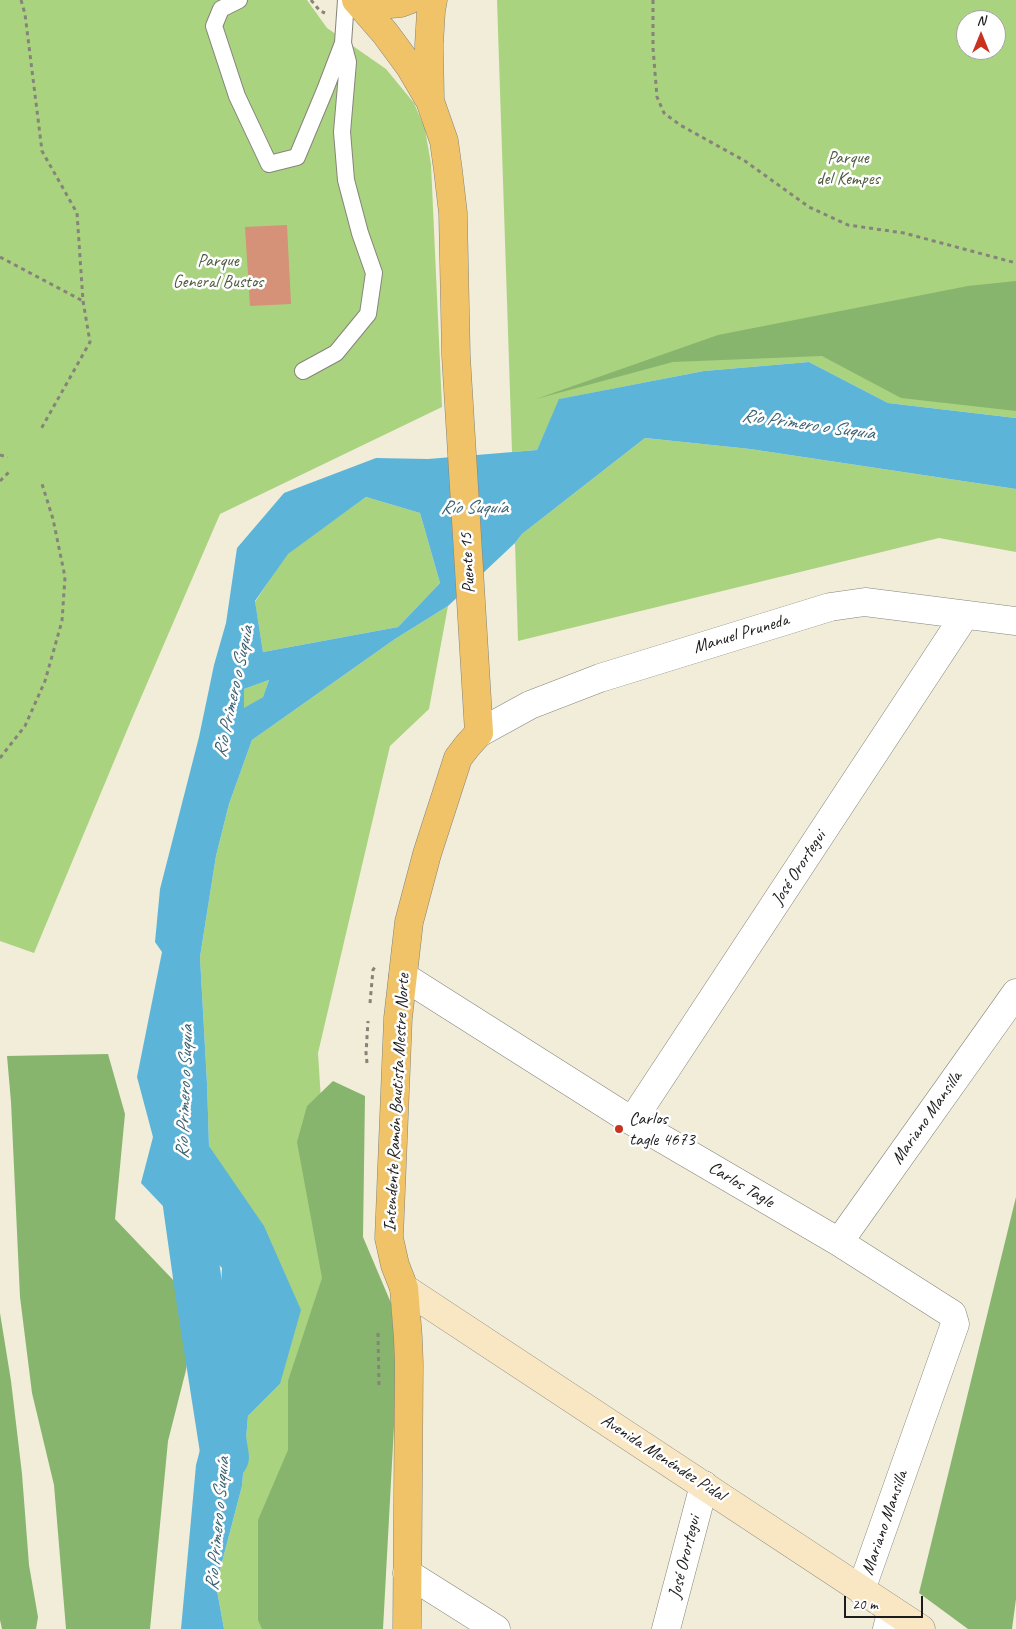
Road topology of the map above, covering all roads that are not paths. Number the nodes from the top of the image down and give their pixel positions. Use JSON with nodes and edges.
{"nodes":[{"id":1,"x":239,"y":0,"type":"edge"},
{"id":2,"x":353,"y":0,"type":"edge"},
{"id":3,"x":409,"y":0,"type":"edge"},
{"id":4,"x":433,"y":0,"type":"edge"},
{"id":5,"x":343,"y":43,"type":"junction"},
{"id":6,"x":430,"y":101,"type":"junction"},
{"id":7,"x":303,"y":371,"type":"dead end"},
{"id":8,"x":965,"y":615,"type":"junction"},
{"id":9,"x":1016,"y":621,"type":"edge"},
{"id":10,"x":479,"y":733,"type":"junction"},
{"id":11,"x":403,"y":976,"type":"junction"},
{"id":12,"x":1016,"y":993,"type":"edge"},
{"id":13,"x":632,"y":1121,"type":"junction"},
{"id":14,"x":838,"y":1242,"type":"junction"},
{"id":15,"x":404,"y":1288,"type":"junction"},
{"id":16,"x":952,"y":1314,"type":"joint"},
{"id":17,"x":704,"y":1485,"type":"junction"},
{"id":18,"x":407,"y":1573,"type":"junction"},
{"id":19,"x":862,"y":1590,"type":"junction"},
{"id":20,"x":889,"y":1619,"type":"edge"},
{"id":21,"x":407,"y":1629,"type":"edge"},
{"id":22,"x":496,"y":1629,"type":"edge"},
{"id":23,"x":666,"y":1629,"type":"edge"},
{"id":24,"x":921,"y":1629,"type":"edge"}],
"edges":[{"from":1,"to":5,"type":"lane"},
{"from":2,"to":3,"type":"main road"},
{"from":2,"to":5,"type":"lane"},
{"from":2,"to":6,"type":"main road"},
{"from":4,"to":6,"type":"main road"},
{"from":5,"to":7,"type":"lane"},
{"from":6,"to":10,"type":"main road","name":"Puente 15"},
{"from":8,"to":9,"type":"street","name":"Manuel Pruneda"},
{"from":8,"to":10,"type":"street","name":"Manuel Pruneda"},
{"from":8,"to":13,"type":"street","name":"José Orortegui"},
{"from":10,"to":11,"type":"main road","name":"Intendente Ramón Bautista Mestre Norte"},
{"from":11,"to":13,"type":"street","name":"Carlos Tagle"},
{"from":11,"to":15,"type":"main road","name":"Intendente Ramón Bautista Mestre Norte"},
{"from":12,"to":14,"type":"street","name":"Mariano Mansilla"},
{"from":13,"to":14,"type":"street","name":"Carlos Tagle"},
{"from":14,"to":16,"type":"street","name":"Carlos Tagle"},
{"from":15,"to":17,"type":"main road","name":"Avenida Menéndez Pidal"},
{"from":15,"to":18,"type":"main road","name":"Intendente Ramón Bautista Mestre Norte"},
{"from":16,"to":19,"type":"street","name":"Mariano Mansilla"},
{"from":17,"to":19,"type":"main road","name":"Avenida Menéndez Pidal"},
{"from":17,"to":23,"type":"street","name":"José Orortegui"},
{"from":18,"to":21,"type":"main road","name":"Intendente Ramón Bautista Mestre Norte"},
{"from":18,"to":22,"type":"street"},
{"from":19,"to":20,"type":"main road","name":"Avenida Menéndez Pidal"},
{"from":20,"to":24,"type":"main road","name":"Avenida Menéndez Pidal"}]}
